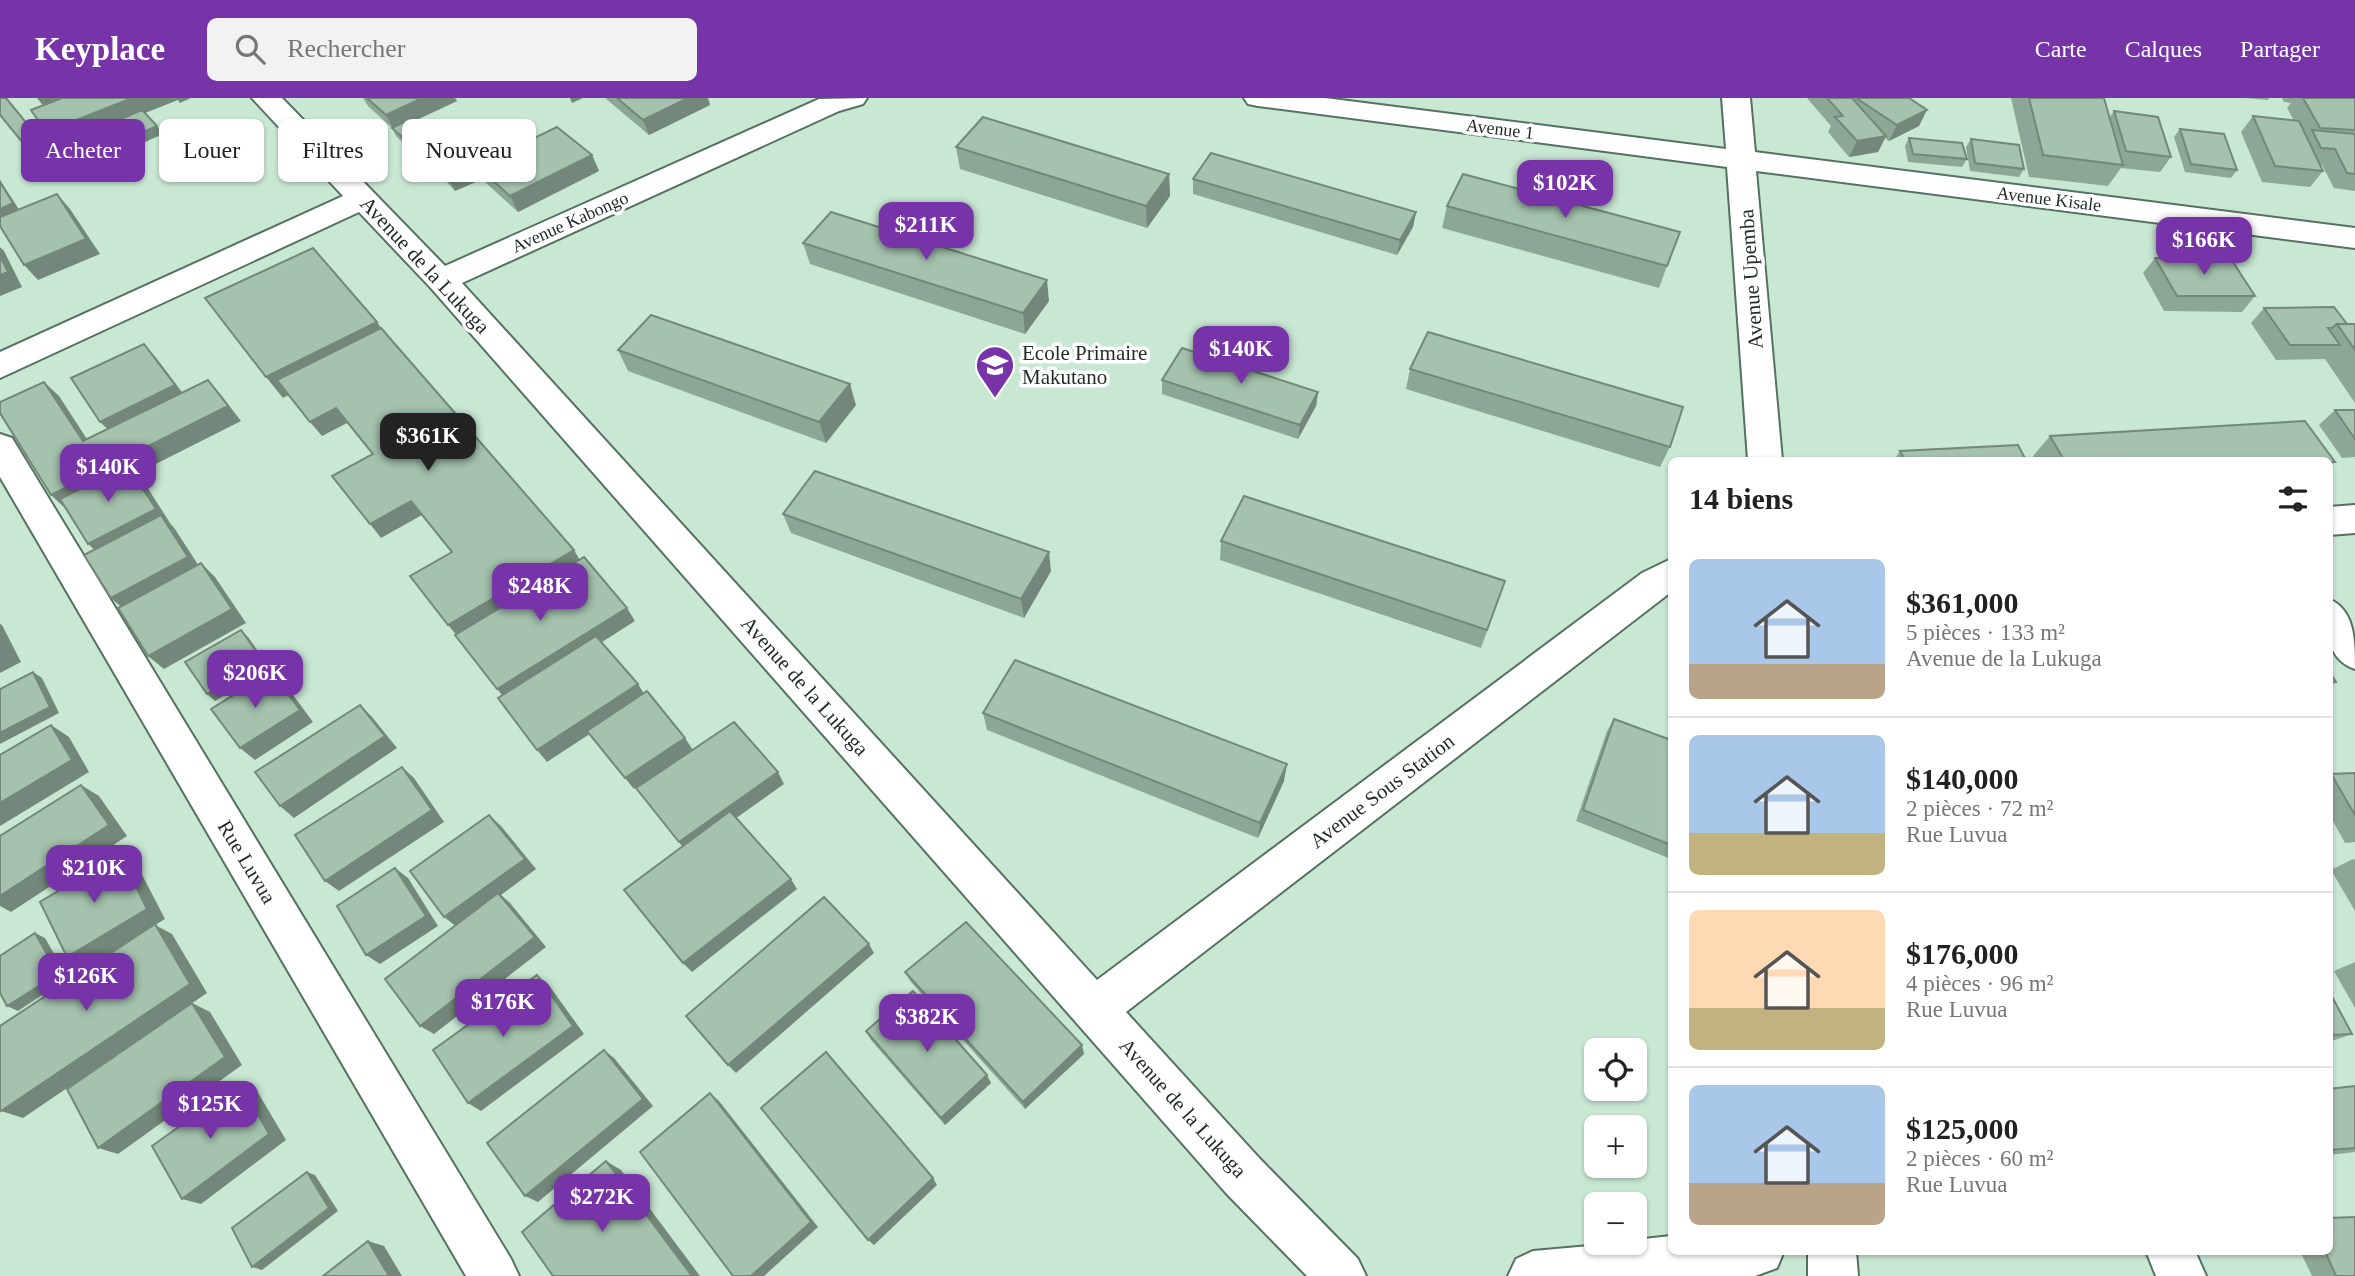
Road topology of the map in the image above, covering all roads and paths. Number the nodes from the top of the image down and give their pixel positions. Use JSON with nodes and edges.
{"nodes":[{"id":1,"x":266,"y":98,"type":"edge"},
{"id":2,"x":853,"y":98,"type":"edge"},
{"id":3,"x":1258,"y":98,"type":"edge"},
{"id":4,"x":1736,"y":98,"type":"edge"},
{"id":5,"x":1742,"y":160,"type":"junction"},
{"id":6,"x":362,"y":199,"type":"junction"},
{"id":7,"x":2355,"y":238,"type":"edge"},
{"id":8,"x":441,"y":280,"type":"junction"},
{"id":9,"x":0,"y":366,"type":"edge"},
{"id":10,"x":0,"y":447,"type":"edge"},
{"id":11,"x":1765,"y":457,"type":"edge"},
{"id":12,"x":2355,"y":519,"type":"edge"},
{"id":13,"x":2333,"y":521,"type":"edge"},
{"id":14,"x":1668,"y":576,"type":"edge"},
{"id":15,"x":2333,"y":620,"type":"edge"},
{"id":16,"x":2355,"y":653,"type":"edge"},
{"id":17,"x":1094,"y":1009,"type":"junction"},
{"id":18,"x":1724,"y":1255,"type":"edge"},
{"id":19,"x":1832,"y":1255,"type":"edge"},
{"id":20,"x":2172,"y":1255,"type":"edge"},
{"id":21,"x":494,"y":1276,"type":"edge"},
{"id":22,"x":1341,"y":1276,"type":"edge"},
{"id":23,"x":1533,"y":1276,"type":"edge"},
{"id":24,"x":1833,"y":1276,"type":"edge"},
{"id":25,"x":2181,"y":1276,"type":"edge"}],
"edges":[{"from":1,"to":6,"type":"street","name":"Avenue de la Lukuga"},
{"from":2,"to":8,"type":"street","name":"Avenue Kabongo"},
{"from":3,"to":5,"type":"street","name":"Avenue 1"},
{"from":4,"to":5,"type":"street","name":"Avenue Upemba"},
{"from":5,"to":7,"type":"street","name":"Avenue Kisale"},
{"from":5,"to":11,"type":"street","name":"Avenue Upemba"},
{"from":6,"to":8,"type":"street","name":"Avenue de la Lukuga"},
{"from":6,"to":9,"type":"street"},
{"from":8,"to":17,"type":"street","name":"Avenue de la Lukuga"},
{"from":10,"to":21,"type":"street","name":"Rue Luvua"},
{"from":12,"to":13,"type":"street"},
{"from":14,"to":17,"type":"street","name":"Avenue Sous Station"},
{"from":15,"to":16,"type":"street"},
{"from":17,"to":22,"type":"street","name":"Avenue de la Lukuga"},
{"from":18,"to":23,"type":"street"},
{"from":19,"to":24,"type":"street"},
{"from":20,"to":25,"type":"street"}]}
